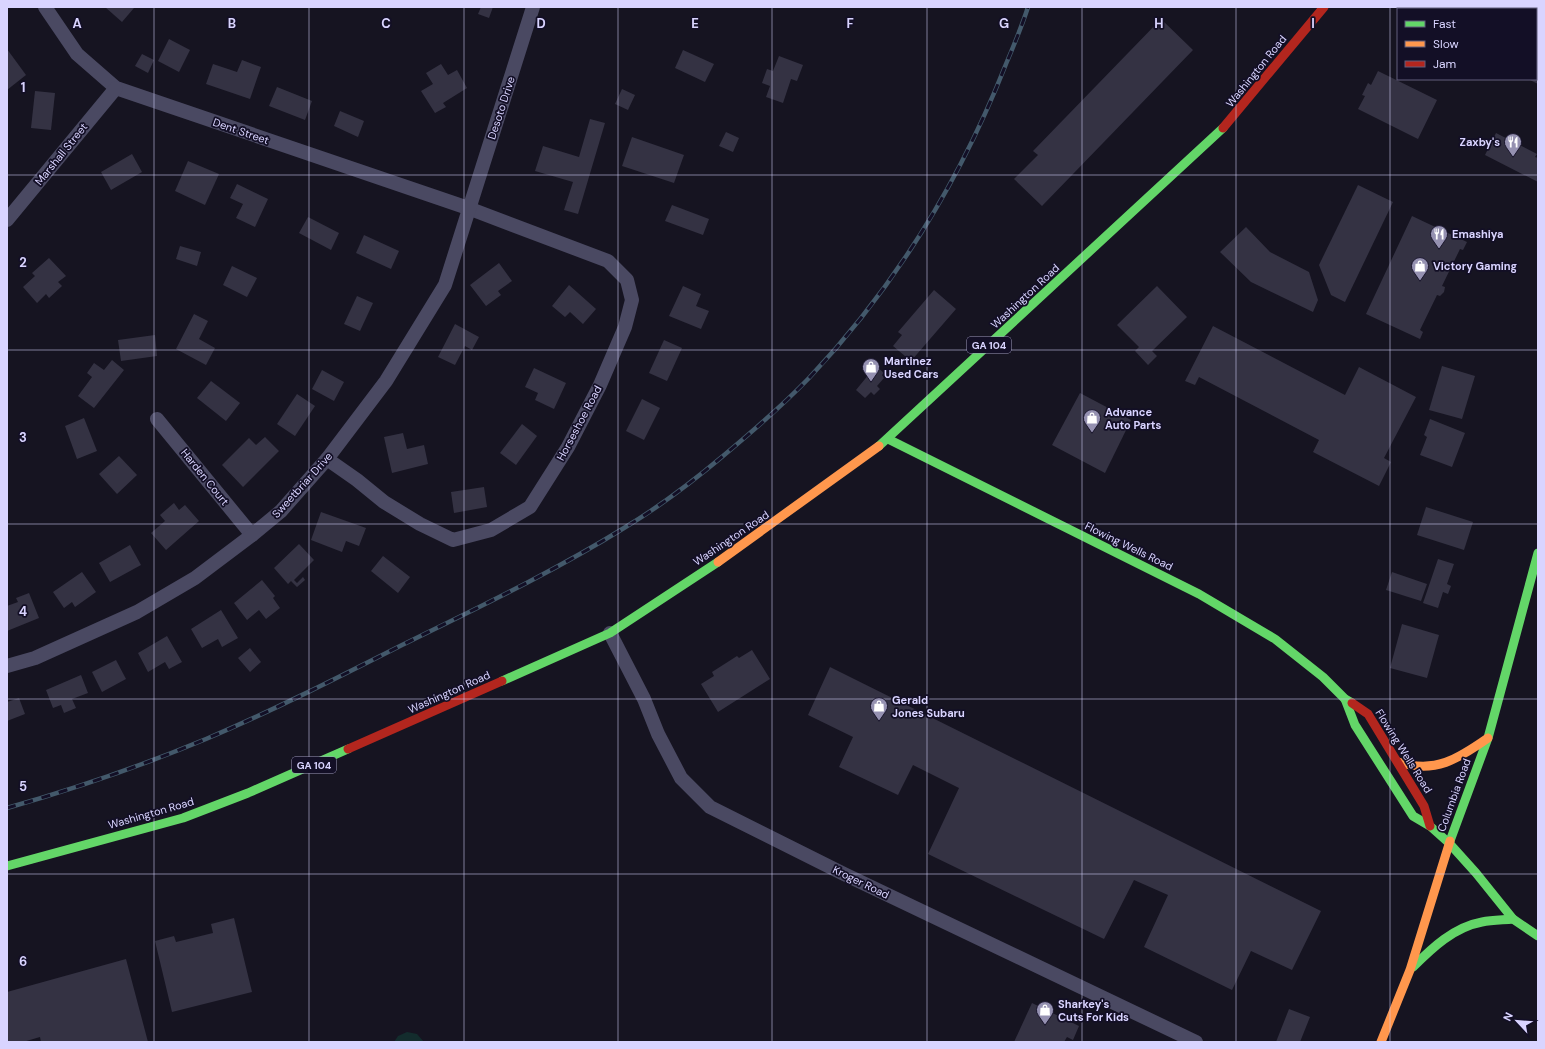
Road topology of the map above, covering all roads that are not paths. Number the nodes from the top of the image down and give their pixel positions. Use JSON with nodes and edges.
{"nodes":[{"id":1,"x":45,"y":7,"type":"edge"},
{"id":2,"x":533,"y":7,"type":"edge"},
{"id":3,"x":1324,"y":7,"type":"edge"},
{"id":4,"x":116,"y":88,"type":"junction"},
{"id":5,"x":468,"y":208,"type":"junction"},
{"id":6,"x":7,"y":220,"type":"edge"},
{"id":7,"x":157,"y":419,"type":"dead end"},
{"id":8,"x":888,"y":439,"type":"junction"},
{"id":9,"x":327,"y":459,"type":"junction"},
{"id":10,"x":252,"y":535,"type":"junction"},
{"id":11,"x":1538,"y":553,"type":"edge"},
{"id":12,"x":1534,"y":582,"type":"edge"},
{"id":13,"x":610,"y":632,"type":"junction"},
{"id":14,"x":7,"y":666,"type":"edge"},
{"id":15,"x":1344,"y":699,"type":"junction"},
{"id":16,"x":1488,"y":738,"type":"junction"},
{"id":17,"x":1398,"y":762,"type":"junction"},
{"id":18,"x":1430,"y":826,"type":"junction"},
{"id":19,"x":1449,"y":843,"type":"junction"},
{"id":20,"x":7,"y":866,"type":"edge"},
{"id":21,"x":1513,"y":919,"type":"junction"},
{"id":22,"x":1538,"y":936,"type":"edge"},
{"id":23,"x":1410,"y":970,"type":"junction"},
{"id":24,"x":1196,"y":1042,"type":"edge"},
{"id":25,"x":1381,"y":1042,"type":"edge"}],
"edges":[{"from":1,"to":4,"type":"street","name":"Dent Street"},
{"from":2,"to":5,"type":"street","name":"Desoto Drive"},
{"from":3,"to":8,"type":"main road","name":"Washington Road","number":"GA 104"},
{"from":4,"to":5,"type":"street","name":"Dent Street"},
{"from":4,"to":6,"type":"street","name":"Marshall Street"},
{"from":5,"to":9,"type":"street","name":"Sweetbriar Drive"},
{"from":5,"to":9,"type":"street","name":"Horseshoe Road"},
{"from":7,"to":10,"type":"street","name":"Harden Court"},
{"from":8,"to":13,"type":"main road","name":"Washington Road","number":"GA 104"},
{"from":8,"to":15,"type":"main road","name":"Flowing Wells Road"},
{"from":9,"to":10,"type":"street","name":"Sweetbriar Drive"},
{"from":10,"to":14,"type":"street","name":"Sweetbriar Drive"},
{"from":11,"to":12,"type":"main road","name":"Columbia Road"},
{"from":12,"to":16,"type":"main road","name":"Columbia Road"},
{"from":13,"to":20,"type":"main road","name":"Washington Road","number":"GA 104"},
{"from":13,"to":24,"type":"street","name":"Kroger Road"},
{"from":15,"to":17,"type":"main road","name":"Flowing Wells Road"},
{"from":15,"to":18,"type":"main road","name":"Flowing Wells Road"},
{"from":16,"to":17,"type":"main road"},
{"from":16,"to":19,"type":"main road","name":"Columbia Road"},
{"from":17,"to":18,"type":"main road","name":"Flowing Wells Road"},
{"from":18,"to":19,"type":"main road","name":"Flowing Wells Road"},
{"from":19,"to":21,"type":"main road","name":"Flowing Wells Road"},
{"from":19,"to":23,"type":"main road","name":"Columbia Road"},
{"from":21,"to":22,"type":"main road","name":"Flowing Wells Road"},
{"from":21,"to":23,"type":"main road"},
{"from":23,"to":25,"type":"main road","name":"Columbia Road"}]}
